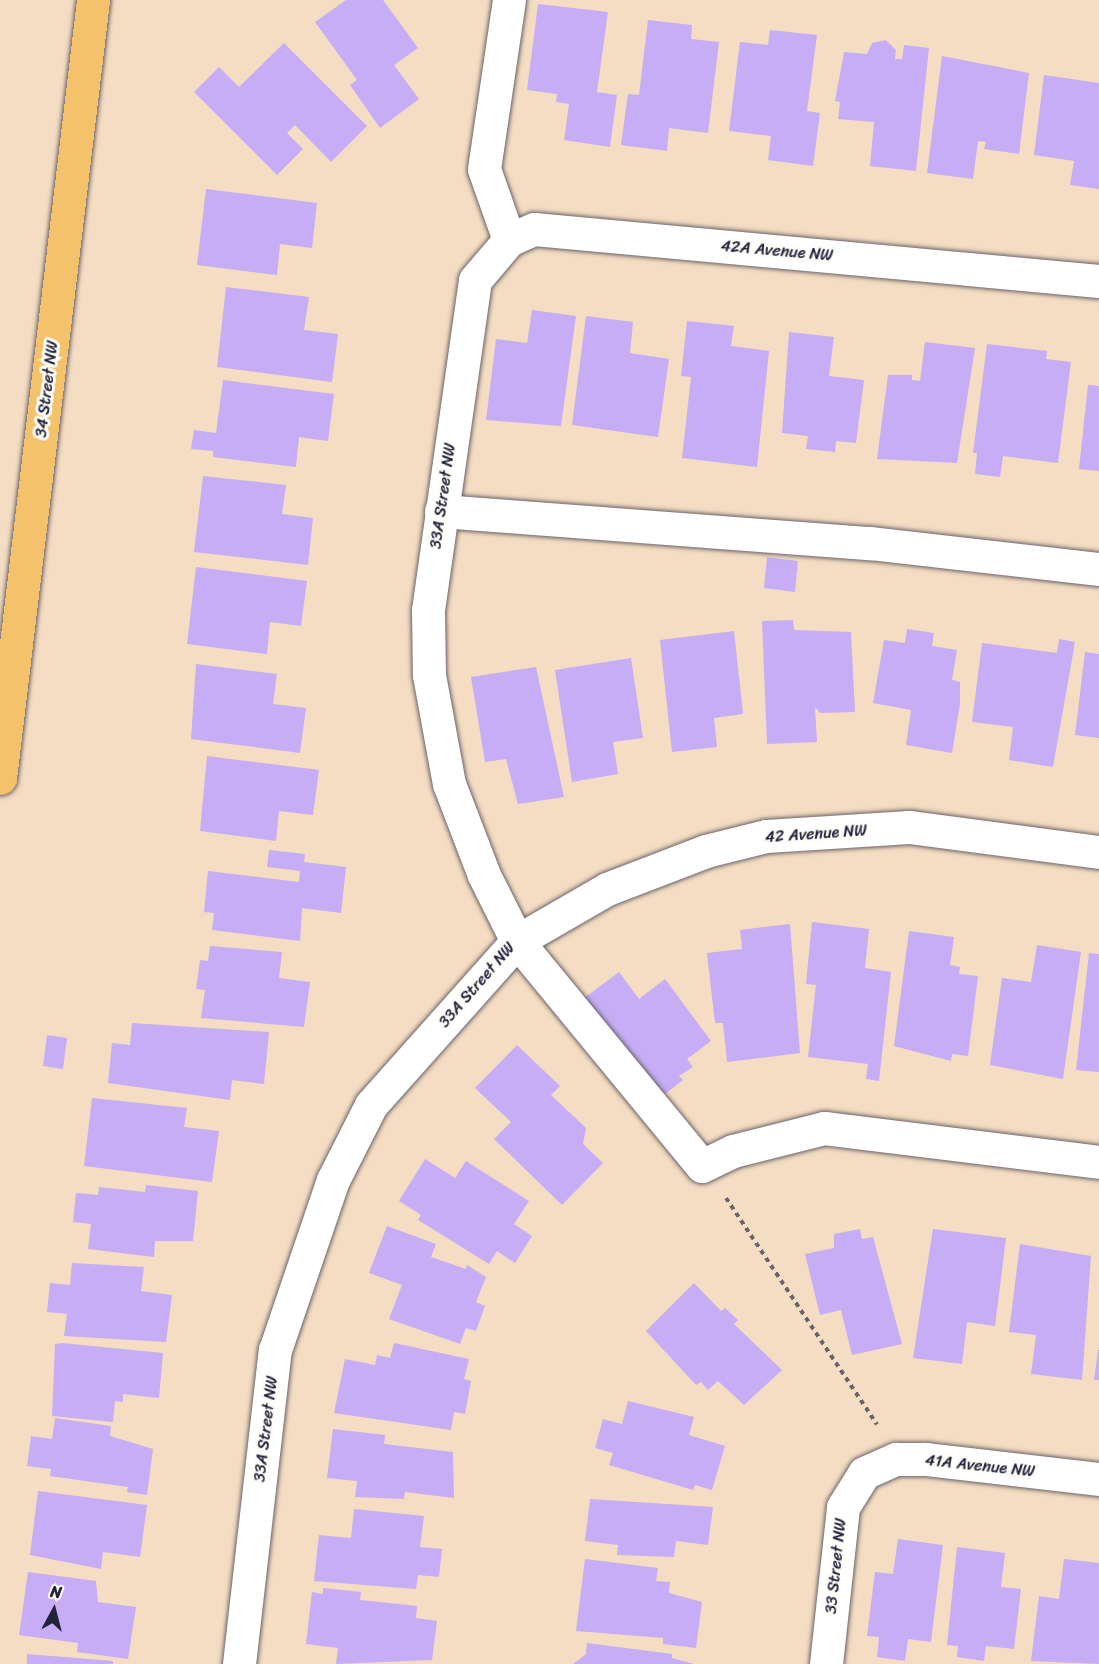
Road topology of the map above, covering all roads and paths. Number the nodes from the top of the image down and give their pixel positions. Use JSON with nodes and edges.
{"nodes":[{"id":1,"x":93,"y":0,"type":"edge"},
{"id":2,"x":509,"y":0,"type":"edge"},
{"id":3,"x":508,"y":240,"type":"junction"},
{"id":4,"x":475,"y":280,"type":"joint"},
{"id":5,"x":1099,"y":281,"type":"edge"},
{"id":6,"x":441,"y":511,"type":"junction"},
{"id":7,"x":1099,"y":569,"type":"edge"},
{"id":8,"x":0,"y":778,"type":"edge"},
{"id":9,"x":1099,"y":852,"type":"edge"},
{"id":10,"x":517,"y":941,"type":"junction"},
{"id":11,"x":1099,"y":1162,"type":"edge"},
{"id":12,"x":702,"y":1166,"type":"junction"},
{"id":13,"x":896,"y":1459,"type":"junction"},
{"id":14,"x":864,"y":1473,"type":"joint"},
{"id":15,"x":1099,"y":1479,"type":"edge"},
{"id":16,"x":238,"y":1664,"type":"edge"},
{"id":17,"x":826,"y":1664,"type":"edge"}],
"edges":[{"from":1,"to":8,"type":"main road","name":"34 Street NW"},
{"from":2,"to":3,"type":"street"},
{"from":3,"to":4,"type":"street","name":"42A Avenue NW"},
{"from":3,"to":5,"type":"street","name":"42A Avenue NW"},
{"from":4,"to":6,"type":"street","name":"33A Street NW"},
{"from":6,"to":7,"type":"street"},
{"from":6,"to":10,"type":"street","name":"33A Street NW"},
{"from":9,"to":10,"type":"street","name":"42 Avenue NW"},
{"from":10,"to":12,"type":"street"},
{"from":10,"to":16,"type":"street","name":"33A Street NW"},
{"from":11,"to":12,"type":"street"},
{"from":12,"to":13,"type":"path"},
{"from":13,"to":14,"type":"street","name":"41A Avenue NW"},
{"from":13,"to":15,"type":"street","name":"41A Avenue NW"},
{"from":14,"to":17,"type":"street","name":"33 Street NW"}]}
